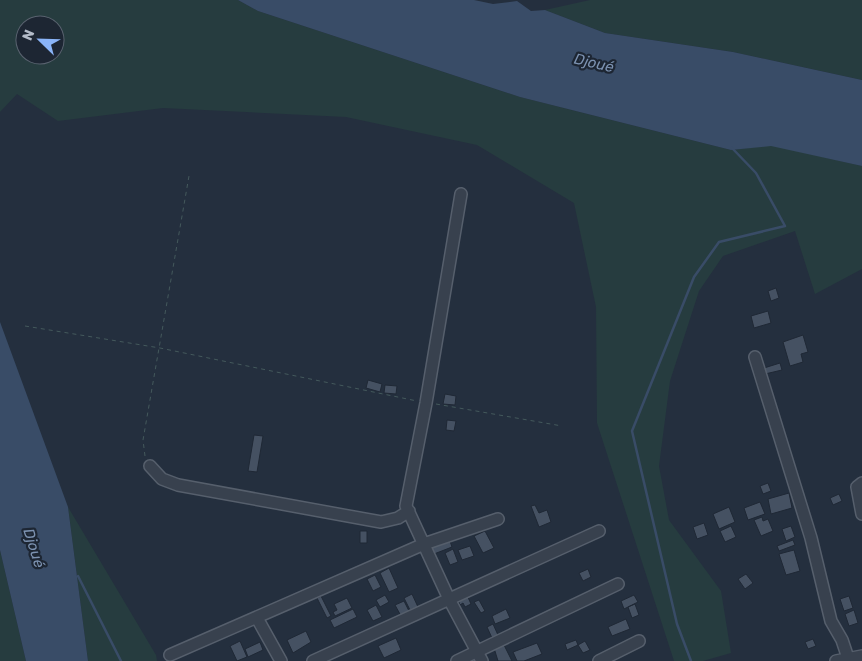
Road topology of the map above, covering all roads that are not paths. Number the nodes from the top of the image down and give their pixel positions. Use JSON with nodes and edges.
{"nodes":[{"id":1,"x":461,"y":194,"type":"dead end"},
{"id":2,"x":755,"y":357,"type":"dead end"},
{"id":3,"x":150,"y":466,"type":"road end"},
{"id":4,"x":862,"y":483,"type":"edge"},
{"id":5,"x":409,"y":511,"type":"junction"},
{"id":6,"x":862,"y":514,"type":"edge"},
{"id":7,"x":498,"y":519,"type":"dead end"},
{"id":8,"x":599,"y":531,"type":"dead end"},
{"id":9,"x":424,"y":544,"type":"junction"},
{"id":10,"x":618,"y":584,"type":"dead end"},
{"id":11,"x":449,"y":599,"type":"junction"},
{"id":12,"x":258,"y":618,"type":"junction"},
{"id":13,"x":639,"y":641,"type":"dead end"},
{"id":14,"x":170,"y":655,"type":"dead end"},
{"id":15,"x":862,"y":656,"type":"edge"},
{"id":16,"x":480,"y":657,"type":"edge"},
{"id":17,"x":849,"y":660,"type":"edge"},
{"id":18,"x":281,"y":661,"type":"edge"},
{"id":19,"x":313,"y":661,"type":"edge"},
{"id":20,"x":456,"y":661,"type":"edge"},
{"id":21,"x":599,"y":661,"type":"edge"},
{"id":22,"x":836,"y":661,"type":"edge"}],
"edges":[{"from":1,"to":5,"type":"street"},
{"from":2,"to":17,"type":"street"},
{"from":3,"to":5,"type":"street"},
{"from":4,"to":6,"type":"street"},
{"from":5,"to":9,"type":"street"},
{"from":7,"to":9,"type":"street"},
{"from":8,"to":11,"type":"street"},
{"from":9,"to":11,"type":"street"},
{"from":9,"to":12,"type":"street"},
{"from":10,"to":16,"type":"street"},
{"from":11,"to":16,"type":"street"},
{"from":11,"to":19,"type":"street"},
{"from":12,"to":14,"type":"street"},
{"from":12,"to":18,"type":"street"},
{"from":13,"to":21,"type":"street"},
{"from":15,"to":17,"type":"street"},
{"from":16,"to":20,"type":"street"},
{"from":17,"to":22,"type":"street"}]}
